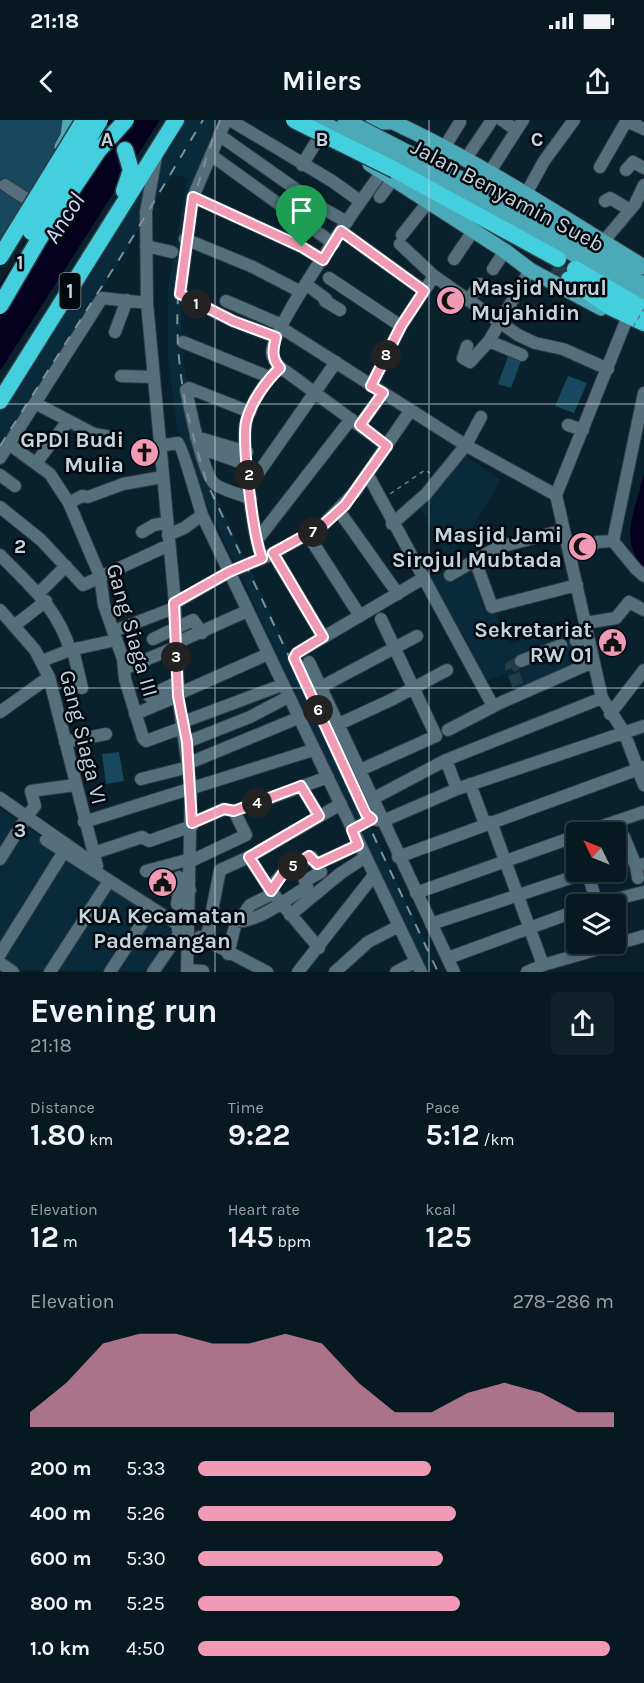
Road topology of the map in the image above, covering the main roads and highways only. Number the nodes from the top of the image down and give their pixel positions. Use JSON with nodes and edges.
{"nodes":[{"id":1,"x":84,"y":120,"type":"edge"},
{"id":2,"x":126,"y":120,"type":"edge"},
{"id":3,"x":294,"y":120,"type":"edge"},
{"id":4,"x":317,"y":120,"type":"edge"},
{"id":5,"x":345,"y":120,"type":"edge"},
{"id":6,"x":391,"y":121,"type":"edge"},
{"id":7,"x":174,"y":124,"type":"edge"},
{"id":8,"x":413,"y":125,"type":"edge"},
{"id":9,"x":125,"y":150,"type":"junction"},
{"id":10,"x":152,"y":152,"type":"junction"},
{"id":11,"x":399,"y":155,"type":"junction"},
{"id":12,"x":0,"y":246,"type":"edge"},
{"id":13,"x":0,"y":257,"type":"edge"},
{"id":14,"x":555,"y":263,"type":"tunnel mouth"},
{"id":15,"x":644,"y":267,"type":"edge"},
{"id":16,"x":644,"y":285,"type":"edge"},
{"id":17,"x":0,"y":289,"type":"edge"},
{"id":18,"x":644,"y":297,"type":"edge"},
{"id":19,"x":0,"y":306,"type":"edge"},
{"id":20,"x":637,"y":318,"type":"edge"},
{"id":21,"x":0,"y":383,"type":"edge"},
{"id":22,"x":0,"y":401,"type":"edge"}],
"edges":[{"from":1,"to":9,"type":"highway","bridge":true},
{"from":1,"to":12,"type":"main road"},
{"from":1,"to":13,"type":"highway","bridge":true},
{"from":1,"to":17,"type":"highway","bridge":true},
{"from":2,"to":19,"type":"highway","bridge":true},
{"from":3,"to":14,"type":"highway","bridge":true},
{"from":4,"to":11,"type":"main road","name":"Jalan Benyamin Sueb","bridge":true},
{"from":5,"to":11,"type":"main road","name":"Jalan Benyamin Sueb","bridge":true},
{"from":6,"to":8,"type":"main road"},
{"from":6,"to":20,"type":"main road"},
{"from":7,"to":10,"type":"highway","number":"1"},
{"from":8,"to":15,"type":"main road"},
{"from":9,"to":10,"type":"highway"},
{"from":9,"to":21,"type":"highway","number":"1"},
{"from":10,"to":22,"type":"highway","number":"1"},
{"from":11,"to":16,"type":"main road","name":"Jalan Benyamin Sueb"},
{"from":11,"to":18,"type":"main road","name":"Jalan Benyamin Sueb"},
{"from":20,"to":20,"type":"highway"}]}
